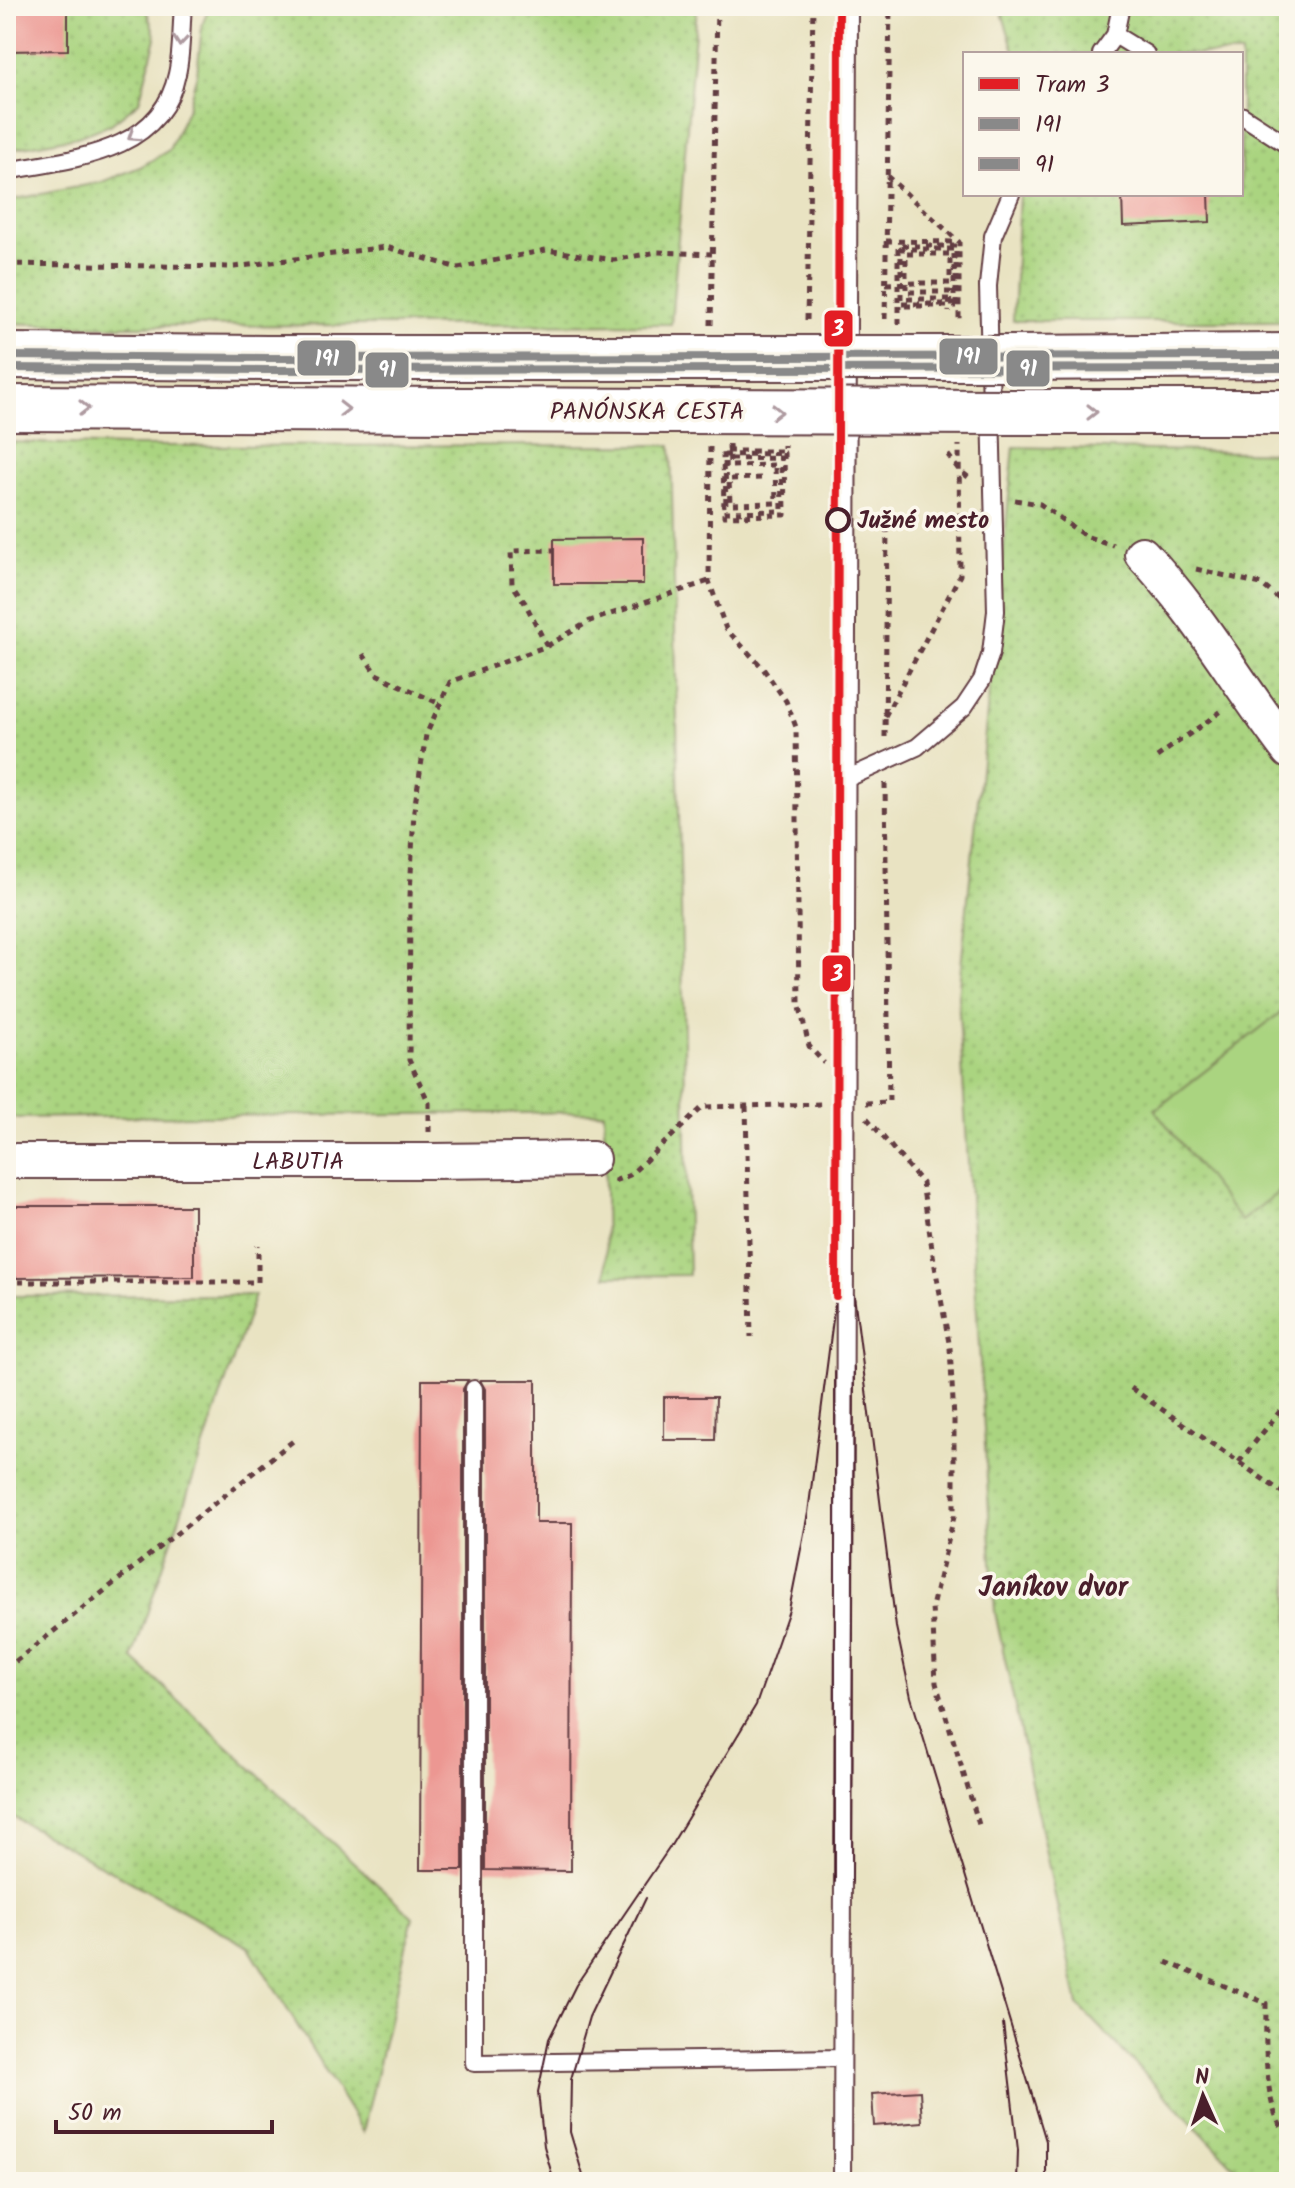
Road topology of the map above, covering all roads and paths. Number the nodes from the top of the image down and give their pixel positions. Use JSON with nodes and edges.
{"nodes":[{"id":1,"x":183,"y":6,"type":"edge"},
{"id":2,"x":813,"y":6,"type":"edge"},
{"id":3,"x":849,"y":6,"type":"edge"},
{"id":4,"x":890,"y":6,"type":"edge"},
{"id":5,"x":1125,"y":8,"type":"edge"},
{"id":6,"x":1115,"y":35,"type":"junction"},
{"id":7,"x":1102,"y":52,"type":"edge"},
{"id":8,"x":1143,"y":52,"type":"edge"},
{"id":9,"x":1243,"y":116,"type":"edge"},
{"id":10,"x":1289,"y":146,"type":"edge"},
{"id":11,"x":6,"y":171,"type":"edge"},
{"id":12,"x":1010,"y":196,"type":"edge"},
{"id":13,"x":886,"y":241,"type":"junction"},
{"id":14,"x":959,"y":242,"type":"dead end"},
{"id":15,"x":712,"y":254,"type":"dead end"},
{"id":16,"x":6,"y":264,"type":"edge"},
{"id":17,"x":886,"y":284,"type":"junction"},
{"id":18,"x":949,"y":299,"type":"junction"},
{"id":19,"x":949,"y":312,"type":"dead end"},
{"id":20,"x":885,"y":319,"type":"dead end"},
{"id":21,"x":807,"y":320,"type":"dead end"},
{"id":22,"x":899,"y":334,"type":"dead end"},
{"id":23,"x":6,"y":356,"type":"edge"},
{"id":24,"x":1289,"y":356,"type":"edge"},
{"id":25,"x":265,"y":387,"type":"junction"},
{"id":26,"x":6,"y":408,"type":"edge"},
{"id":27,"x":1289,"y":412,"type":"edge"},
{"id":28,"x":728,"y":441,"type":"dead end"},
{"id":29,"x":784,"y":442,"type":"dead end"},
{"id":30,"x":730,"y":459,"type":"junction"},
{"id":31,"x":761,"y":478,"type":"dead end"},
{"id":32,"x":993,"y":497,"type":"junction"},
{"id":33,"x":887,"y":526,"type":"dead end"},
{"id":34,"x":553,"y":550,"type":"dead end"},
{"id":35,"x":1142,"y":554,"type":"junction"},
{"id":36,"x":709,"y":581,"type":"dead end"},
{"id":37,"x":1289,"y":607,"type":"edge"},
{"id":38,"x":547,"y":646,"type":"junction"},
{"id":39,"x":363,"y":654,"type":"dead end"},
{"id":40,"x":440,"y":704,"type":"junction"},
{"id":41,"x":1267,"y":710,"type":"edge"},
{"id":42,"x":1289,"y":751,"type":"edge"},
{"id":43,"x":1157,"y":757,"type":"dead end"},
{"id":44,"x":885,"y":762,"type":"junction"},
{"id":45,"x":846,"y":779,"type":"junction"},
{"id":46,"x":845,"y":1104,"type":"junction"},
{"id":47,"x":746,"y":1106,"type":"junction"},
{"id":48,"x":592,"y":1159,"type":"dead end"},
{"id":49,"x":6,"y":1161,"type":"edge"},
{"id":50,"x":430,"y":1161,"type":"junction"},
{"id":51,"x":630,"y":1175,"type":"dead end"},
{"id":52,"x":258,"y":1245,"type":"dead end"},
{"id":53,"x":6,"y":1282,"type":"edge"},
{"id":54,"x":751,"y":1337,"type":"dead end"},
{"id":55,"x":1131,"y":1388,"type":"dead end"},
{"id":56,"x":474,"y":1389,"type":"dead end"},
{"id":57,"x":1289,"y":1400,"type":"edge"},
{"id":58,"x":293,"y":1441,"type":"dead end"},
{"id":59,"x":1239,"y":1462,"type":"junction"},
{"id":60,"x":1289,"y":1497,"type":"edge"},
{"id":61,"x":6,"y":1669,"type":"edge"},
{"id":62,"x":1166,"y":1962,"type":"dead end"},
{"id":63,"x":842,"y":2058,"type":"junction"},
{"id":64,"x":1289,"y":2136,"type":"edge"},
{"id":65,"x":842,"y":2182,"type":"edge"}],
"edges":[{"from":1,"to":11,"type":"lane","one_way":true},
{"from":2,"to":21,"type":"path"},
{"from":3,"to":45,"type":"lane"},
{"from":4,"to":13,"type":"path"},
{"from":5,"to":6,"type":"lane"},
{"from":6,"to":7,"type":"lane"},
{"from":6,"to":8,"type":"lane"},
{"from":9,"to":10,"type":"lane"},
{"from":12,"to":32,"type":"lane"},
{"from":13,"to":14,"type":"path"},
{"from":13,"to":17,"type":"path"},
{"from":15,"to":16,"type":"path"},
{"from":17,"to":18,"type":"path","bridge":true},
{"from":17,"to":20,"type":"path"},
{"from":18,"to":19,"type":"path","bridge":true},
{"from":18,"to":22,"type":"path","bridge":true},
{"from":23,"to":25,"type":"main road","name":"PANÓNSKA CESTA"},
{"from":24,"to":25,"type":"main road","name":"PANÓNSKA CESTA","bridge":true},
{"from":26,"to":25,"type":"main road","name":"PANÓNSKA CESTA","one_way":true},
{"from":25,"to":27,"type":"main road","name":"PANÓNSKA CESTA","one_way":true,"bridge":true},
{"from":28,"to":30,"type":"path","bridge":true},
{"from":29,"to":30,"type":"path","bridge":true},
{"from":30,"to":31,"type":"path","bridge":true},
{"from":32,"to":35,"type":"path"},
{"from":32,"to":44,"type":"lane"},
{"from":33,"to":44,"type":"path"},
{"from":34,"to":38,"type":"path"},
{"from":35,"to":37,"type":"path"},
{"from":35,"to":41,"type":"street"},
{"from":36,"to":38,"type":"path"},
{"from":38,"to":40,"type":"path"},
{"from":39,"to":40,"type":"path"},
{"from":40,"to":50,"type":"path"},
{"from":41,"to":42,"type":"street"},
{"from":41,"to":43,"type":"path"},
{"from":44,"to":45,"type":"lane"},
{"from":44,"to":46,"type":"path"},
{"from":45,"to":46,"type":"lane"},
{"from":46,"to":47,"type":"path"},
{"from":46,"to":63,"type":"lane"},
{"from":47,"to":51,"type":"path"},
{"from":47,"to":54,"type":"path"},
{"from":48,"to":50,"type":"street","name":"LABUTIA"},
{"from":49,"to":50,"type":"street","name":"LABUTIA"},
{"from":52,"to":53,"type":"path"},
{"from":55,"to":59,"type":"path"},
{"from":56,"to":63,"type":"lane"},
{"from":57,"to":59,"type":"path"},
{"from":58,"to":61,"type":"path"},
{"from":59,"to":60,"type":"path"},
{"from":62,"to":64,"type":"path"},
{"from":63,"to":65,"type":"lane"}]}
